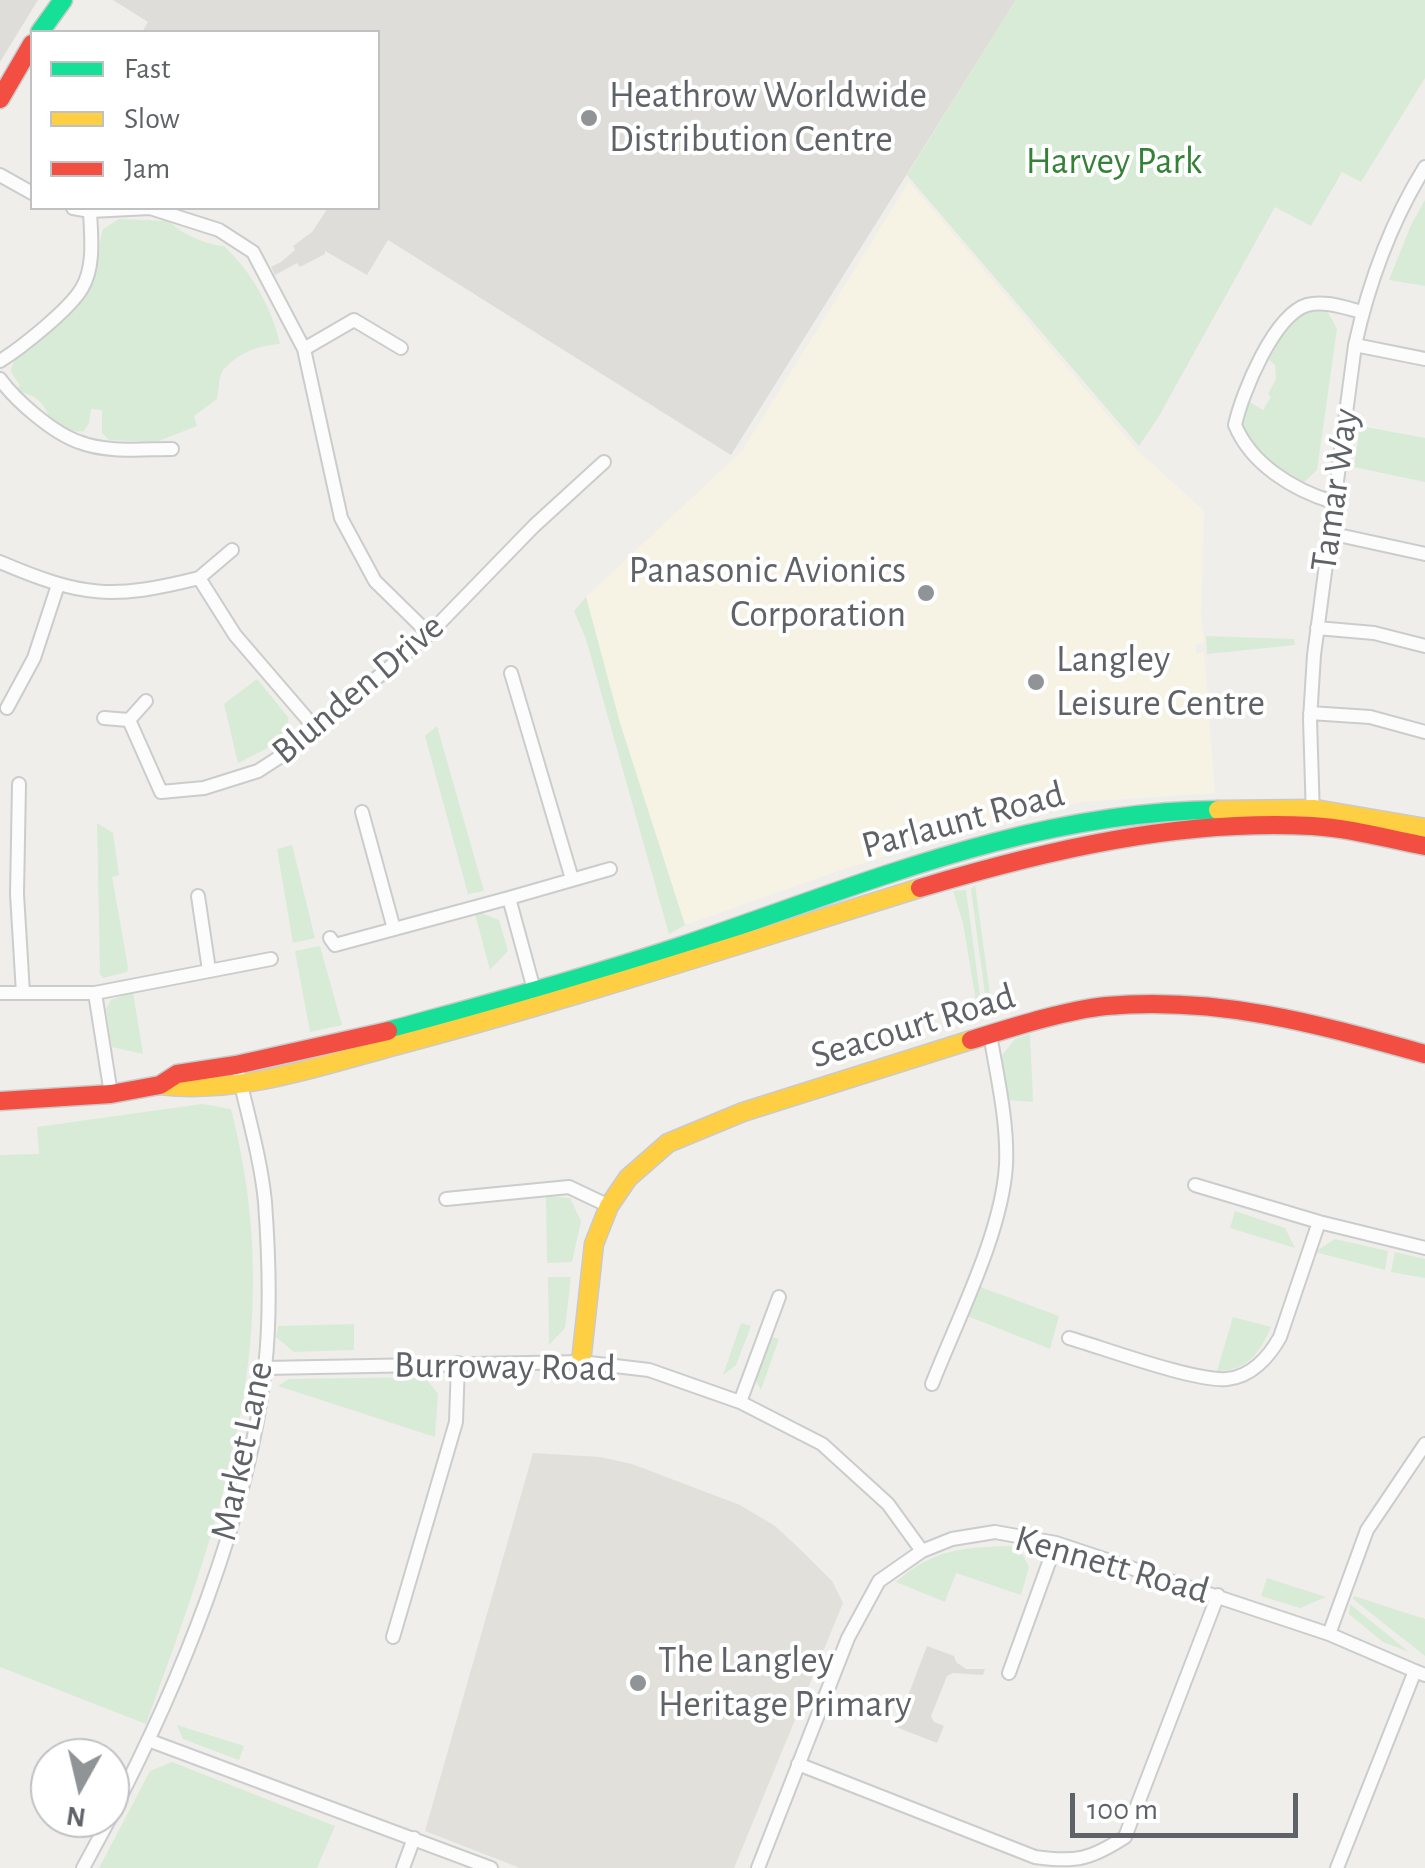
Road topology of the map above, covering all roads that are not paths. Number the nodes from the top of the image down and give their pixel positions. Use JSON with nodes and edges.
{"nodes":[{"id":1,"x":63,"y":0,"type":"edge"},
{"id":2,"x":41,"y":30,"type":"edge"},
{"id":3,"x":30,"y":47,"type":"edge"},
{"id":4,"x":0,"y":99,"type":"edge"},
{"id":5,"x":1425,"y":167,"type":"edge"},
{"id":6,"x":0,"y":175,"type":"edge"},
{"id":7,"x":30,"y":193,"type":"edge"},
{"id":8,"x":84,"y":210,"type":"edge"},
{"id":9,"x":110,"y":210,"type":"edge"},
{"id":10,"x":156,"y":210,"type":"edge"},
{"id":11,"x":90,"y":211,"type":"junction"},
{"id":12,"x":1362,"y":312,"type":"junction"},
{"id":13,"x":1355,"y":344,"type":"junction"},
{"id":14,"x":401,"y":348,"type":"dead end"},
{"id":15,"x":304,"y":349,"type":"junction"},
{"id":16,"x":1425,"y":359,"type":"edge"},
{"id":17,"x":0,"y":362,"type":"edge"},
{"id":18,"x":0,"y":379,"type":"edge"},
{"id":19,"x":172,"y":449,"type":"dead end"},
{"id":20,"x":604,"y":462,"type":"dead end"},
{"id":21,"x":1332,"y":502,"type":"junction"},
{"id":22,"x":1328,"y":533,"type":"junction"},
{"id":23,"x":232,"y":550,"type":"dead end"},
{"id":24,"x":1425,"y":554,"type":"edge"},
{"id":25,"x":0,"y":562,"type":"edge"},
{"id":26,"x":199,"y":578,"type":"junction"},
{"id":27,"x":58,"y":585,"type":"junction"},
{"id":28,"x":1317,"y":628,"type":"junction"},
{"id":29,"x":428,"y":634,"type":"junction"},
{"id":30,"x":1425,"y":646,"type":"edge"},
{"id":31,"x":511,"y":673,"type":"dead end"},
{"id":32,"x":146,"y":701,"type":"dead end"},
{"id":33,"x":7,"y":708,"type":"dead end"},
{"id":34,"x":1310,"y":713,"type":"junction"},
{"id":35,"x":104,"y":718,"type":"dead end"},
{"id":36,"x":129,"y":720,"type":"junction"},
{"id":37,"x":315,"y":728,"type":"junction"},
{"id":38,"x":1425,"y":732,"type":"edge"},
{"id":39,"x":19,"y":784,"type":"dead end"},
{"id":40,"x":362,"y":812,"type":"dead end"},
{"id":41,"x":1313,"y":818,"type":"junction"},
{"id":42,"x":1425,"y":828,"type":"edge"},
{"id":43,"x":1425,"y":846,"type":"edge"},
{"id":44,"x":610,"y":869,"type":"dead end"},
{"id":45,"x":572,"y":879,"type":"junction"},
{"id":46,"x":198,"y":896,"type":"dead end"},
{"id":47,"x":510,"y":898,"type":"junction"},
{"id":48,"x":394,"y":930,"type":"junction"},
{"id":49,"x":330,"y":938,"type":"dead end"},
{"id":50,"x":271,"y":960,"type":"dead end"},
{"id":51,"x":209,"y":970,"type":"junction"},
{"id":52,"x":23,"y":992,"type":"junction"},
{"id":53,"x":0,"y":994,"type":"edge"},
{"id":54,"x":94,"y":994,"type":"junction"},
{"id":55,"x":537,"y":1000,"type":"junction"},
{"id":56,"x":990,"y":1034,"type":"junction"},
{"id":57,"x":1425,"y":1054,"type":"edge"},
{"id":58,"x":238,"y":1074,"type":"junction"},
{"id":59,"x":111,"y":1094,"type":"junction"},
{"id":60,"x":0,"y":1101,"type":"edge"},
{"id":61,"x":1195,"y":1185,"type":"dead end"},
{"id":62,"x":446,"y":1199,"type":"dead end"},
{"id":63,"x":609,"y":1206,"type":"junction"},
{"id":64,"x":1319,"y":1222,"type":"junction"},
{"id":65,"x":1425,"y":1248,"type":"edge"},
{"id":66,"x":779,"y":1298,"type":"dead end"},
{"id":67,"x":1069,"y":1338,"type":"dead end"},
{"id":68,"x":581,"y":1362,"type":"junction"},
{"id":69,"x":458,"y":1364,"type":"junction"},
{"id":70,"x":264,"y":1368,"type":"junction"},
{"id":71,"x":932,"y":1384,"type":"dead end"},
{"id":72,"x":740,"y":1402,"type":"junction"},
{"id":73,"x":1425,"y":1444,"type":"edge"},
{"id":74,"x":1056,"y":1543,"type":"junction"},
{"id":75,"x":922,"y":1551,"type":"junction"},
{"id":76,"x":1218,"y":1595,"type":"junction"},
{"id":77,"x":1329,"y":1634,"type":"junction"},
{"id":78,"x":393,"y":1637,"type":"dead end"},
{"id":79,"x":1008,"y":1673,"type":"dead end"},
{"id":80,"x":1420,"y":1673,"type":"edge"},
{"id":81,"x":148,"y":1740,"type":"junction"},
{"id":82,"x":798,"y":1764,"type":"junction"},
{"id":83,"x":130,"y":1777,"type":"edge"},
{"id":84,"x":99,"y":1838,"type":"edge"},
{"id":85,"x":414,"y":1838,"type":"junction"},
{"id":86,"x":83,"y":1868,"type":"edge"},
{"id":87,"x":403,"y":1868,"type":"edge"},
{"id":88,"x":491,"y":1868,"type":"edge"},
{"id":89,"x":758,"y":1868,"type":"edge"},
{"id":90,"x":1337,"y":1868,"type":"edge"}],
"edges":[{"from":1,"to":2,"type":"street"},
{"from":3,"to":4,"type":"street"},
{"from":5,"to":12,"type":"street","name":"Tamar Way"},
{"from":6,"to":7,"type":"street"},
{"from":8,"to":11,"type":"street"},
{"from":9,"to":11,"type":"street"},
{"from":10,"to":15,"type":"street"},
{"from":11,"to":17,"type":"street"},
{"from":12,"to":13,"type":"street","name":"Tamar Way"},
{"from":12,"to":21,"type":"street"},
{"from":13,"to":16,"type":"street"},
{"from":13,"to":21,"type":"street","name":"Tamar Way"},
{"from":14,"to":15,"type":"street"},
{"from":15,"to":29,"type":"street"},
{"from":18,"to":19,"type":"street"},
{"from":20,"to":29,"type":"street","name":"Blunden Drive"},
{"from":21,"to":22,"type":"street","name":"Tamar Way"},
{"from":22,"to":24,"type":"street"},
{"from":22,"to":28,"type":"street","name":"Tamar Way"},
{"from":23,"to":26,"type":"street"},
{"from":25,"to":27,"type":"street"},
{"from":26,"to":27,"type":"street"},
{"from":26,"to":37,"type":"street"},
{"from":27,"to":33,"type":"street"},
{"from":28,"to":30,"type":"street"},
{"from":28,"to":34,"type":"street","name":"Tamar Way"},
{"from":29,"to":37,"type":"street","name":"Blunden Drive"},
{"from":31,"to":45,"type":"street"},
{"from":32,"to":36,"type":"street"},
{"from":34,"to":38,"type":"street"},
{"from":34,"to":41,"type":"street","name":"Tamar Way"},
{"from":35,"to":36,"type":"street"},
{"from":36,"to":37,"type":"street","name":"Blunden Drive"},
{"from":39,"to":52,"type":"street"},
{"from":40,"to":48,"type":"street"},
{"from":41,"to":42,"type":"street","name":"Parlaunt Road"},
{"from":41,"to":43,"type":"street","name":"Parlaunt Road"},
{"from":41,"to":55,"type":"street","name":"Parlaunt Road"},
{"from":41,"to":55,"type":"street","name":"Parlaunt Road"},
{"from":44,"to":45,"type":"street"},
{"from":45,"to":47,"type":"street"},
{"from":46,"to":51,"type":"street"},
{"from":47,"to":48,"type":"street"},
{"from":47,"to":55,"type":"street"},
{"from":48,"to":49,"type":"street"},
{"from":50,"to":51,"type":"street"},
{"from":51,"to":54,"type":"street"},
{"from":52,"to":53,"type":"street"},
{"from":52,"to":54,"type":"street"},
{"from":54,"to":59,"type":"street"},
{"from":55,"to":58,"type":"street","name":"Parlaunt Road"},
{"from":56,"to":57,"type":"street","name":"Seacourt Road"},
{"from":56,"to":63,"type":"street","name":"Seacourt Road"},
{"from":56,"to":71,"type":"street"},
{"from":58,"to":59,"type":"street","name":"Parlaunt Road"},
{"from":58,"to":70,"type":"street","name":"Market Lane"},
{"from":59,"to":60,"type":"street","name":"Parlaunt Road"},
{"from":61,"to":64,"type":"street"},
{"from":62,"to":63,"type":"street"},
{"from":63,"to":68,"type":"street","name":"Seacourt Road"},
{"from":64,"to":65,"type":"street"},
{"from":64,"to":67,"type":"street"},
{"from":66,"to":72,"type":"street"},
{"from":68,"to":69,"type":"street","name":"Burroway Road"},
{"from":68,"to":72,"type":"street","name":"Burroway Road"},
{"from":69,"to":70,"type":"street","name":"Burroway Road"},
{"from":69,"to":78,"type":"street"},
{"from":70,"to":81,"type":"street","name":"Market Lane"},
{"from":72,"to":75,"type":"street","name":"Burroway Road"},
{"from":73,"to":77,"type":"street"},
{"from":74,"to":75,"type":"street","name":"Kennett Road"},
{"from":74,"to":76,"type":"street","name":"Kennett Road"},
{"from":74,"to":79,"type":"street"},
{"from":75,"to":82,"type":"street","name":"Kennett Road"},
{"from":76,"to":77,"type":"street","name":"Kennett Road"},
{"from":76,"to":82,"type":"street"},
{"from":77,"to":80,"type":"street","name":"Kennett Road"},
{"from":80,"to":90,"type":"street"},
{"from":81,"to":83,"type":"street","name":"Market Lane"},
{"from":81,"to":85,"type":"street"},
{"from":82,"to":89,"type":"street","name":"Kennett Road"},
{"from":84,"to":86,"type":"street","name":"Market Lane"},
{"from":85,"to":87,"type":"street"},
{"from":85,"to":88,"type":"street"}]}
